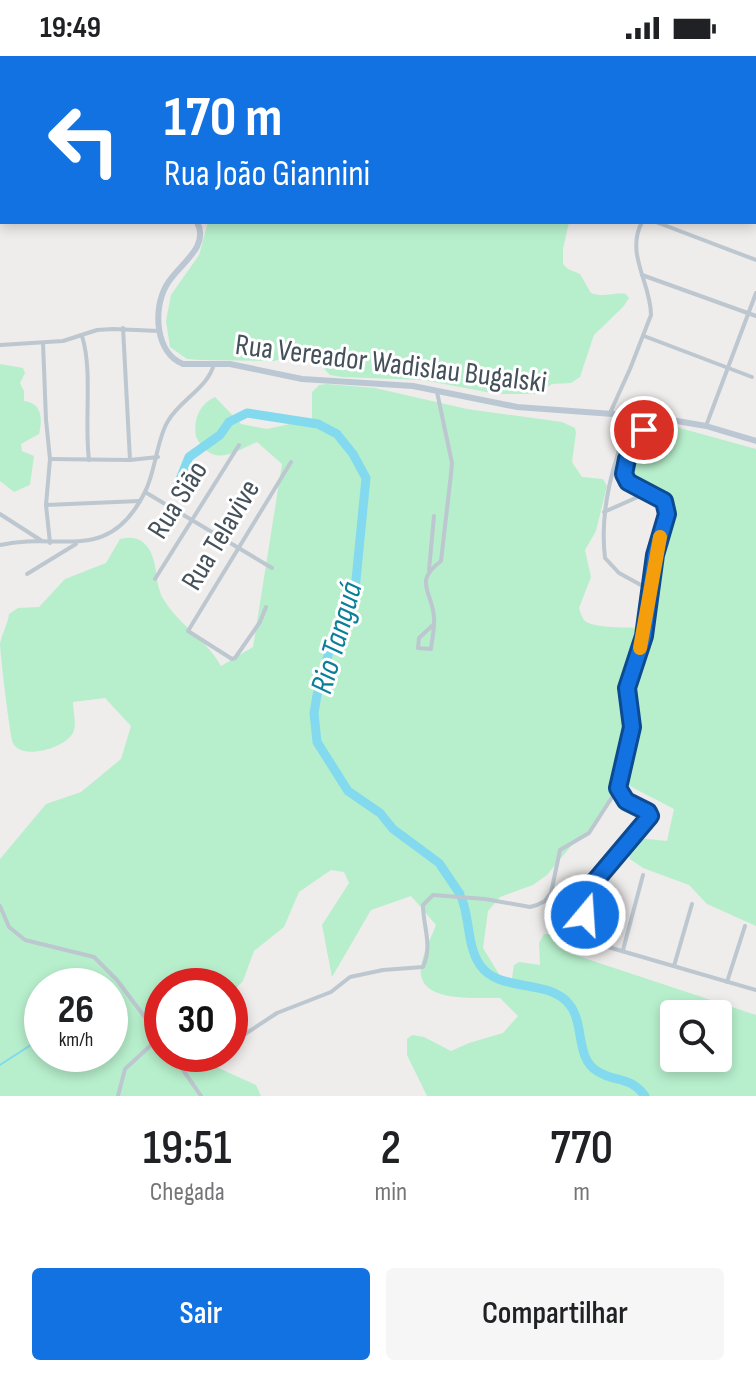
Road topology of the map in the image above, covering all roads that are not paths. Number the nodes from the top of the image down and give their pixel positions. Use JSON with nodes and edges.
{"nodes":[{"id":1,"x":197,"y":224,"type":"edge"},
{"id":2,"x":641,"y":224,"type":"edge"},
{"id":3,"x":661,"y":224,"type":"edge"},
{"id":4,"x":756,"y":260,"type":"edge"},
{"id":5,"x":640,"y":275,"type":"junction"},
{"id":6,"x":756,"y":293,"type":"edge"},
{"id":7,"x":749,"y":314,"type":"junction"},
{"id":8,"x":756,"y":316,"type":"edge"},
{"id":9,"x":123,"y":328,"type":"junction"},
{"id":10,"x":160,"y":331,"type":"junction"},
{"id":11,"x":82,"y":336,"type":"junction"},
{"id":12,"x":644,"y":336,"type":"junction"},
{"id":13,"x":43,"y":343,"type":"junction"},
{"id":14,"x":0,"y":345,"type":"edge"},
{"id":15,"x":214,"y":364,"type":"junction"},
{"id":16,"x":728,"y":368,"type":"junction"},
{"id":17,"x":752,"y":377,"type":"dead end"},
{"id":18,"x":437,"y":392,"type":"junction"},
{"id":19,"x":610,"y":413,"type":"junction"},
{"id":20,"x":630,"y":415,"type":"junction"},
{"id":21,"x":654,"y":417,"type":"junction"},
{"id":22,"x":706,"y":426,"type":"junction"},
{"id":23,"x":756,"y":441,"type":"edge"},
{"id":24,"x":239,"y":445,"type":"dead end"},
{"id":25,"x":158,"y":457,"type":"junction"},
{"id":26,"x":50,"y":459,"type":"junction"},
{"id":27,"x":89,"y":460,"type":"junction"},
{"id":28,"x":130,"y":460,"type":"junction"},
{"id":29,"x":291,"y":462,"type":"dead end"},
{"id":30,"x":145,"y":492,"type":"junction"},
{"id":31,"x":640,"y":496,"type":"dead end"},
{"id":32,"x":140,"y":501,"type":"junction"},
{"id":33,"x":46,"y":505,"type":"junction"},
{"id":34,"x":604,"y":512,"type":"junction"},
{"id":35,"x":0,"y":514,"type":"edge"},
{"id":36,"x":434,"y":516,"type":"dead end"},
{"id":37,"x":190,"y":519,"type":"junction"},
{"id":38,"x":42,"y":541,"type":"junction"},
{"id":39,"x":50,"y":543,"type":"junction"},
{"id":40,"x":77,"y":544,"type":"junction"},
{"id":41,"x":0,"y":545,"type":"edge"},
{"id":42,"x":239,"y":549,"type":"junction"},
{"id":43,"x":272,"y":568,"type":"dead end"},
{"id":44,"x":429,"y":570,"type":"junction"},
{"id":45,"x":27,"y":574,"type":"dead end"},
{"id":46,"x":155,"y":579,"type":"dead end"},
{"id":47,"x":650,"y":590,"type":"junction"},
{"id":48,"x":266,"y":607,"type":"dead end"},
{"id":49,"x":433,"y":625,"type":"junction"},
{"id":50,"x":618,"y":788,"type":"junction"},
{"id":51,"x":643,"y":875,"type":"dead end"},
{"id":52,"x":692,"y":904,"type":"dead end"},
{"id":53,"x":0,"y":906,"type":"edge"},
{"id":54,"x":745,"y":926,"type":"dead end"},
{"id":55,"x":623,"y":951,"type":"junction"},
{"id":56,"x":674,"y":966,"type":"junction"},
{"id":57,"x":727,"y":982,"type":"junction"},
{"id":58,"x":756,"y":990,"type":"edge"},
{"id":59,"x":144,"y":1015,"type":"edge"},
{"id":60,"x":248,"y":1032,"type":"edge"},
{"id":61,"x":144,"y":1052,"type":"edge"},
{"id":62,"x":184,"y":1072,"type":"edge"},
{"id":63,"x":118,"y":1096,"type":"edge"},
{"id":64,"x":201,"y":1096,"type":"edge"}],
"edges":[{"from":1,"to":10,"type":"main road"},
{"from":2,"to":5,"type":"street"},
{"from":3,"to":4,"type":"street"},
{"from":5,"to":7,"type":"street"},
{"from":5,"to":12,"type":"street"},
{"from":6,"to":7,"type":"street"},
{"from":7,"to":8,"type":"street"},
{"from":7,"to":16,"type":"street"},
{"from":9,"to":10,"type":"street"},
{"from":9,"to":11,"type":"street"},
{"from":9,"to":28,"type":"street"},
{"from":10,"to":15,"type":"main road","name":"Rua Vereador Wadislau Bugalski"},
{"from":11,"to":13,"type":"street"},
{"from":11,"to":27,"type":"street"},
{"from":12,"to":16,"type":"street"},
{"from":12,"to":19,"type":"street"},
{"from":13,"to":14,"type":"street"},
{"from":13,"to":26,"type":"street"},
{"from":15,"to":18,"type":"main road","name":"Rua Vereador Wadislau Bugalski"},
{"from":15,"to":25,"type":"street"},
{"from":16,"to":17,"type":"street"},
{"from":16,"to":22,"type":"street"},
{"from":18,"to":19,"type":"main road","name":"Rua Vereador Wadislau Bugalski"},
{"from":18,"to":44,"type":"street"},
{"from":19,"to":20,"type":"main road","name":"Rua Vereador Wadislau Bugalski"},
{"from":20,"to":21,"type":"main road","name":"Rua Vereador Wadislau Bugalski"},
{"from":20,"to":34,"type":"street"},
{"from":21,"to":22,"type":"main road","name":"Rua Vereador Wadislau Bugalski"},
{"from":21,"to":47,"type":"street"},
{"from":22,"to":23,"type":"main road","name":"Rua Vereador Wadislau Bugalski"},
{"from":24,"to":37,"type":"street","name":"Rua Sião"},
{"from":25,"to":28,"type":"street"},
{"from":25,"to":30,"type":"street"},
{"from":26,"to":27,"type":"street"},
{"from":26,"to":33,"type":"street"},
{"from":27,"to":28,"type":"street"},
{"from":29,"to":42,"type":"street","name":"Rua Telavive"},
{"from":30,"to":32,"type":"street"},
{"from":30,"to":37,"type":"street"},
{"from":31,"to":34,"type":"street"},
{"from":32,"to":33,"type":"street"},
{"from":32,"to":40,"type":"street"},
{"from":33,"to":39,"type":"street"},
{"from":34,"to":47,"type":"street"},
{"from":35,"to":38,"type":"street"},
{"from":36,"to":44,"type":"street"},
{"from":37,"to":42,"type":"street"},
{"from":37,"to":46,"type":"street","name":"Rua Sião"},
{"from":38,"to":39,"type":"street"},
{"from":38,"to":41,"type":"street"},
{"from":39,"to":40,"type":"street"},
{"from":40,"to":45,"type":"street"},
{"from":42,"to":43,"type":"street"},
{"from":42,"to":48,"type":"street","name":"Rua Telavive"},
{"from":44,"to":49,"type":"street"},
{"from":47,"to":50,"type":"street"},
{"from":49,"to":49,"type":"street"},
{"from":50,"to":55,"type":"street"},
{"from":50,"to":60,"type":"street"},
{"from":51,"to":55,"type":"street"},
{"from":52,"to":56,"type":"street"},
{"from":53,"to":59,"type":"street"},
{"from":54,"to":57,"type":"street"},
{"from":55,"to":56,"type":"street"},
{"from":56,"to":57,"type":"street"},
{"from":57,"to":58,"type":"street"},
{"from":61,"to":63,"type":"street"},
{"from":62,"to":64,"type":"street"}]}
